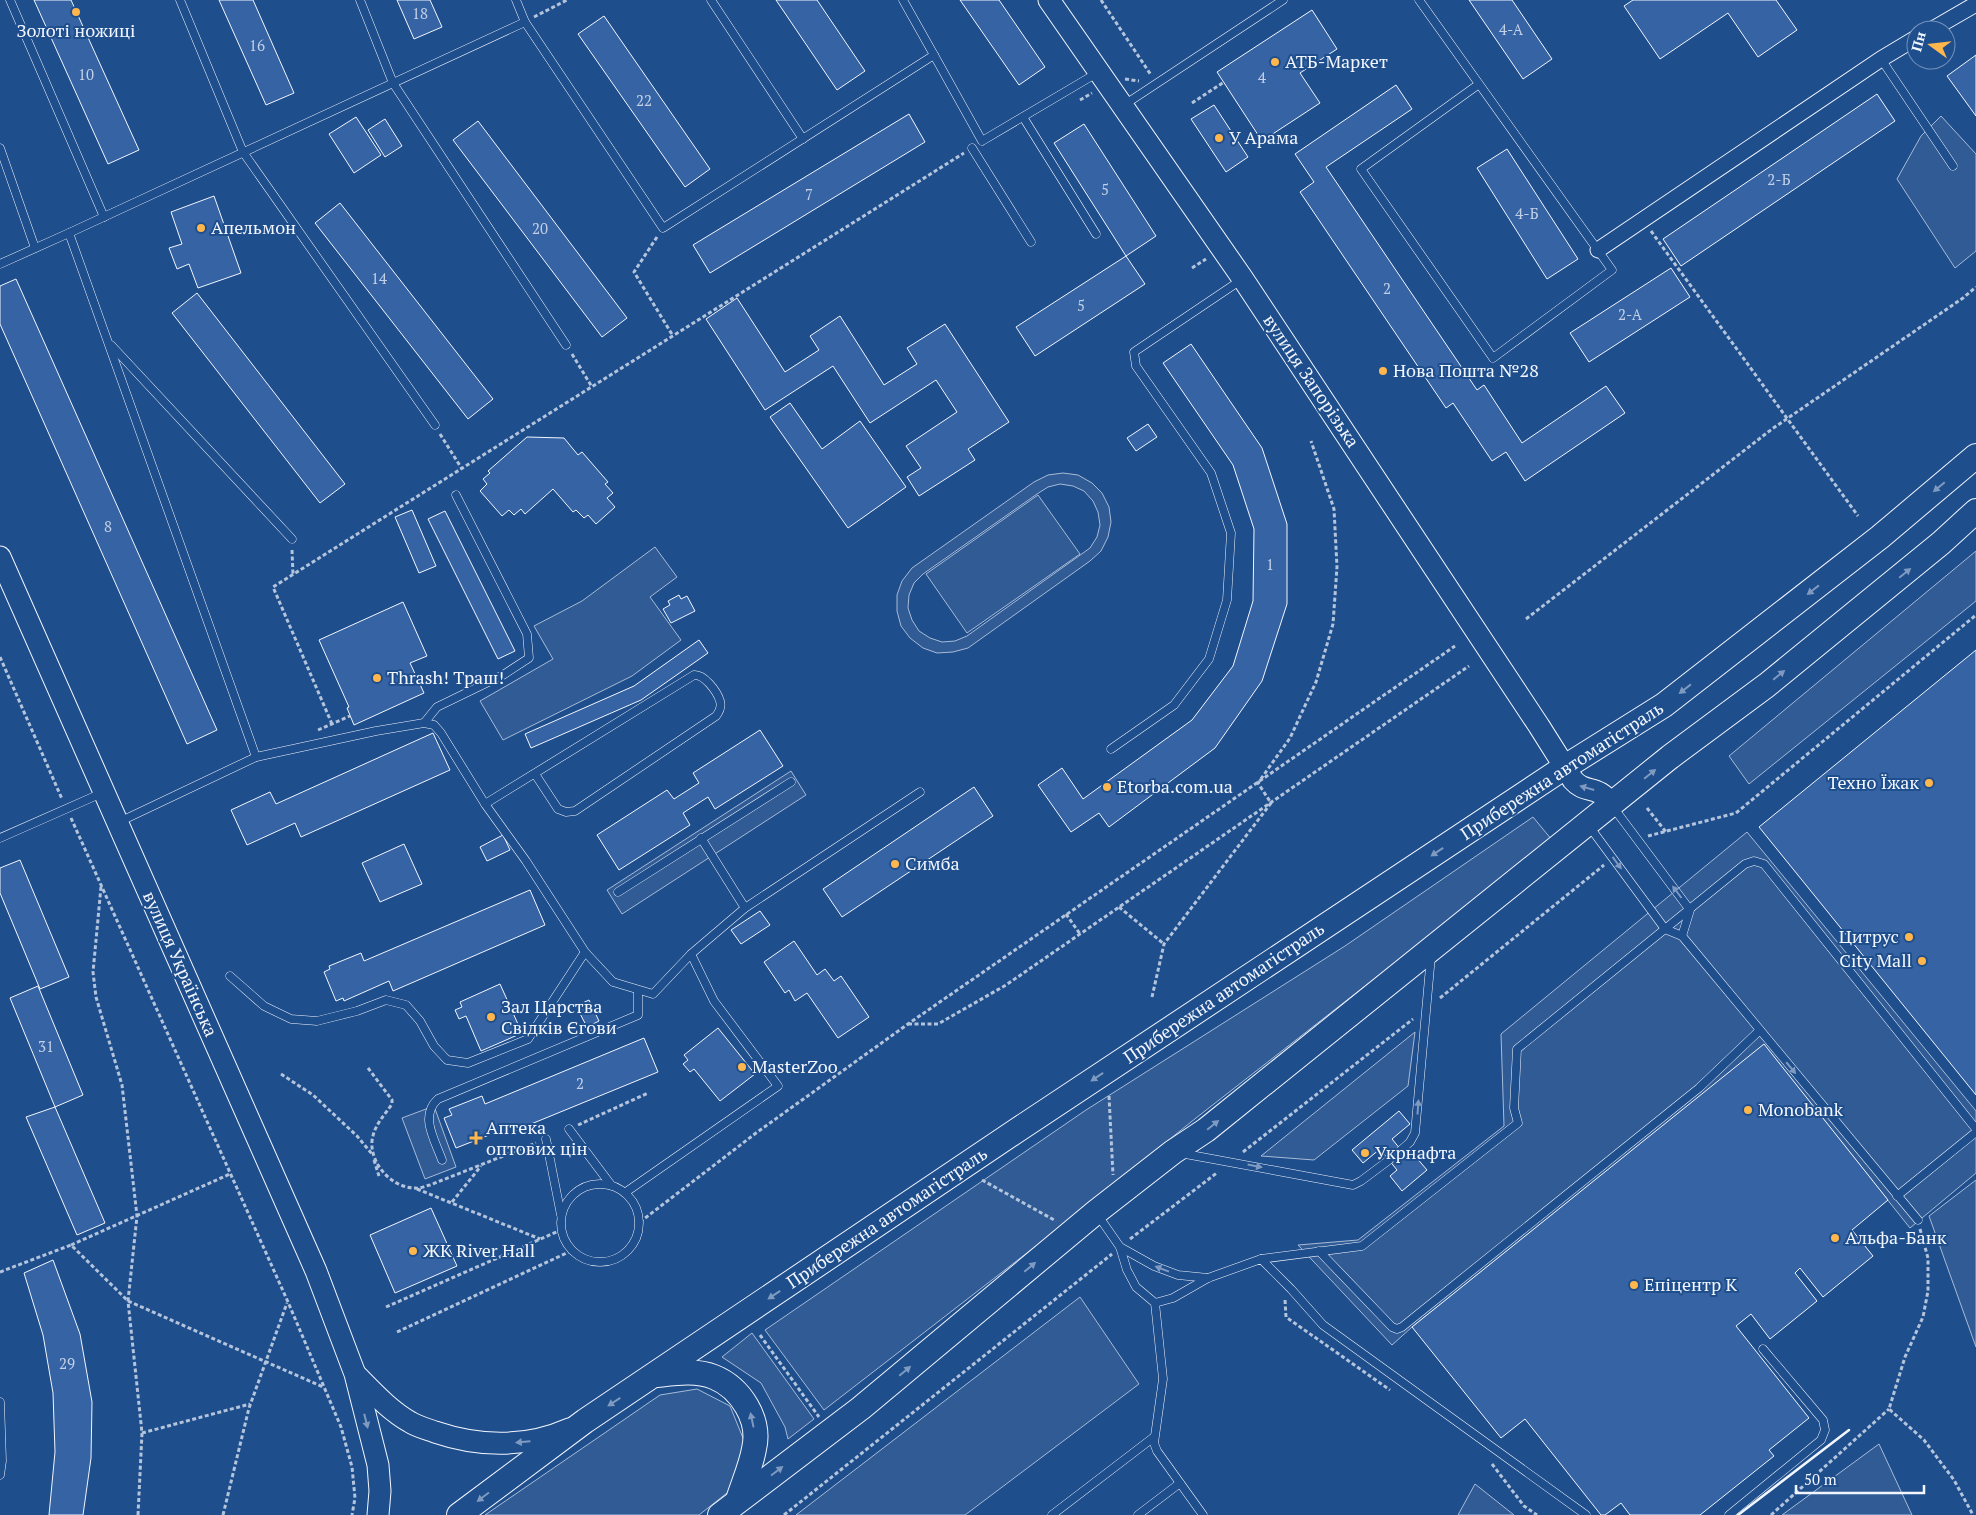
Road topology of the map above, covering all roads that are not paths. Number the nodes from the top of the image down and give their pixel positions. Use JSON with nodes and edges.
{"nodes":[{"id":1,"x":10,"y":0,"type":"edge"},
{"id":2,"x":180,"y":0,"type":"edge"},
{"id":3,"x":360,"y":0,"type":"edge"},
{"id":4,"x":516,"y":0,"type":"edge"},
{"id":5,"x":711,"y":0,"type":"edge"},
{"id":6,"x":903,"y":0,"type":"edge"},
{"id":7,"x":1049,"y":0,"type":"edge"},
{"id":8,"x":1283,"y":0,"type":"edge"},
{"id":9,"x":1419,"y":0,"type":"edge"},
{"id":10,"x":1974,"y":4,"type":"edge"},
{"id":11,"x":1947,"y":20,"type":"edge"},
{"id":12,"x":525,"y":22,"type":"junction"},
{"id":13,"x":1906,"y":44,"type":"edge"},
{"id":14,"x":934,"y":55,"type":"junction"},
{"id":15,"x":1881,"y":59,"type":"junction"},
{"id":16,"x":1099,"y":72,"type":"junction"},
{"id":17,"x":393,"y":83,"type":"junction"},
{"id":18,"x":1479,"y":84,"type":"junction"},
{"id":19,"x":1123,"y":106,"type":"junction"},
{"id":20,"x":1022,"y":117,"type":"junction"},
{"id":21,"x":803,"y":139,"type":"junction"},
{"id":22,"x":0,"y":148,"type":"edge"},
{"id":23,"x":972,"y":148,"type":"road end"},
{"id":24,"x":243,"y":152,"type":"junction"},
{"id":25,"x":1953,"y":166,"type":"dead end"},
{"id":26,"x":104,"y":216,"type":"junction"},
{"id":27,"x":68,"y":233,"type":"junction"},
{"id":28,"x":1096,"y":234,"type":"dead end"},
{"id":29,"x":1031,"y":242,"type":"dead end"},
{"id":30,"x":36,"y":248,"type":"junction"},
{"id":31,"x":1598,"y":250,"type":"junction"},
{"id":32,"x":0,"y":264,"type":"edge"},
{"id":33,"x":1243,"y":279,"type":"junction"},
{"id":34,"x":108,"y":342,"type":"junction"},
{"id":35,"x":566,"y":345,"type":"road end"},
{"id":36,"x":435,"y":425,"type":"road end"},
{"id":37,"x":1976,"y":456,"type":"edge"},
{"id":38,"x":456,"y":495,"type":"dead end"},
{"id":39,"x":1976,"y":511,"type":"edge"},
{"id":40,"x":292,"y":539,"type":"road end"},
{"id":41,"x":0,"y":557,"type":"edge"},
{"id":42,"x":424,"y":724,"type":"junction"},
{"id":43,"x":1111,"y":749,"type":"dead end"},
{"id":44,"x":256,"y":757,"type":"junction"},
{"id":45,"x":1565,"y":767,"type":"junction"},
{"id":46,"x":535,"y":774,"type":"junction"},
{"id":47,"x":791,"y":782,"type":"dead end"},
{"id":48,"x":104,"y":792,"type":"junction"},
{"id":49,"x":920,"y":792,"type":"dead end"},
{"id":50,"x":485,"y":804,"type":"junction"},
{"id":51,"x":1612,"y":805,"type":"junction"},
{"id":52,"x":117,"y":823,"type":"junction"},
{"id":53,"x":1588,"y":824,"type":"junction"},
{"id":54,"x":0,"y":838,"type":"edge"},
{"id":55,"x":701,"y":838,"type":"junction"},
{"id":56,"x":618,"y":892,"type":"dead end"},
{"id":57,"x":745,"y":908,"type":"junction"},
{"id":58,"x":1690,"y":910,"type":"junction"},
{"id":59,"x":1665,"y":929,"type":"junction"},
{"id":60,"x":1682,"y":936,"type":"junction"},
{"id":61,"x":1432,"y":950,"type":"junction"},
{"id":62,"x":585,"y":952,"type":"junction"},
{"id":63,"x":691,"y":954,"type":"junction"},
{"id":64,"x":230,"y":976,"type":"dead end"},
{"id":65,"x":638,"y":991,"type":"junction"},
{"id":66,"x":1760,"y":1030,"type":"junction"},
{"id":67,"x":569,"y":1129,"type":"road end"},
{"id":68,"x":1976,"y":1130,"type":"edge"},
{"id":69,"x":546,"y":1139,"type":"road end"},
{"id":70,"x":1401,"y":1150,"type":"dead end"},
{"id":71,"x":1173,"y":1152,"type":"junction"},
{"id":72,"x":442,"y":1160,"type":"dead end"},
{"id":73,"x":1389,"y":1160,"type":"dead end"},
{"id":74,"x":611,"y":1185,"type":"junction"},
{"id":75,"x":626,"y":1192,"type":"junction"},
{"id":76,"x":1897,"y":1196,"type":"junction"},
{"id":77,"x":1096,"y":1212,"type":"junction"},
{"id":78,"x":561,"y":1215,"type":"junction"},
{"id":79,"x":1918,"y":1220,"type":"road end"},
{"id":80,"x":1120,"y":1247,"type":"junction"},
{"id":81,"x":1320,"y":1251,"type":"junction"},
{"id":82,"x":1261,"y":1259,"type":"junction"},
{"id":83,"x":1208,"y":1278,"type":"junction"},
{"id":84,"x":1155,"y":1303,"type":"junction"},
{"id":85,"x":1763,"y":1349,"type":"dead end"},
{"id":86,"x":355,"y":1374,"type":"junction"},
{"id":87,"x":655,"y":1375,"type":"junction"},
{"id":88,"x":0,"y":1402,"type":"edge"},
{"id":89,"x":585,"y":1421,"type":"junction"},
{"id":90,"x":1154,"y":1437,"type":"junction"},
{"id":91,"x":0,"y":1475,"type":"edge"},
{"id":92,"x":1180,"y":1483,"type":"junction"},
{"id":93,"x":738,"y":1500,"type":"junction"},
{"id":94,"x":378,"y":1515,"type":"edge"},
{"id":95,"x":459,"y":1515,"type":"edge"},
{"id":96,"x":720,"y":1515,"type":"edge"},
{"id":97,"x":1052,"y":1515,"type":"edge"},
{"id":98,"x":1138,"y":1515,"type":"edge"},
{"id":99,"x":1203,"y":1515,"type":"edge"},
{"id":100,"x":1586,"y":1515,"type":"edge"},
{"id":101,"x":1729,"y":1515,"type":"edge"}],
"edges":[{"from":1,"to":26,"type":"lane"},
{"from":2,"to":24,"type":"lane"},
{"from":3,"to":17,"type":"lane"},
{"from":4,"to":12,"type":"lane"},
{"from":5,"to":21,"type":"lane"},
{"from":6,"to":14,"type":"lane"},
{"from":7,"to":16,"type":"main road","name":"вулиця Запорізька"},
{"from":8,"to":19,"type":"lane"},
{"from":9,"to":18,"type":"lane"},
{"from":10,"to":11,"type":"street"},
{"from":12,"to":17,"type":"lane"},
{"from":12,"to":21,"type":"lane"},
{"from":13,"to":15,"type":"street"},
{"from":14,"to":20,"type":"lane"},
{"from":14,"to":21,"type":"lane"},
{"from":15,"to":25,"type":"lane"},
{"from":15,"to":31,"type":"street"},
{"from":16,"to":19,"type":"main road","name":"вулиця Запорізька"},
{"from":16,"to":20,"type":"lane"},
{"from":17,"to":24,"type":"lane"},
{"from":17,"to":35,"type":"lane"},
{"from":18,"to":31,"type":"lane"},
{"from":18,"to":31,"type":"lane"},
{"from":19,"to":33,"type":"main road","name":"вулиця Запорізька"},
{"from":20,"to":28,"type":"lane"},
{"from":22,"to":30,"type":"lane"},
{"from":23,"to":29,"type":"lane"},
{"from":24,"to":26,"type":"lane"},
{"from":24,"to":36,"type":"lane"},
{"from":26,"to":27,"type":"lane"},
{"from":27,"to":30,"type":"lane"},
{"from":27,"to":34,"type":"lane"},
{"from":30,"to":32,"type":"lane"},
{"from":33,"to":43,"type":"lane"},
{"from":33,"to":45,"type":"main road","name":"вулиця Запорізька"},
{"from":34,"to":40,"type":"lane"},
{"from":34,"to":44,"type":"lane"},
{"from":37,"to":45,"type":"main road","name":"Прибережна автомагістраль","one_way":true},
{"from":38,"to":42,"type":"lane"},
{"from":51,"to":39,"type":"main road","one_way":true},
{"from":41,"to":48,"type":"main road","name":"вулиця Українська"},
{"from":42,"to":44,"type":"lane"},
{"from":42,"to":50,"type":"lane"},
{"from":44,"to":52,"type":"lane"},
{"from":51,"to":45,"type":"main road","name":"вулиця Запорізька","one_way":true},
{"from":45,"to":87,"type":"main road","name":"Прибережна автомагістраль","one_way":true},
{"from":46,"to":46,"type":"lane"},
{"from":46,"to":50,"type":"lane"},
{"from":47,"to":55,"type":"lane"},
{"from":48,"to":52,"type":"main road","name":"вулиця Українська"},
{"from":48,"to":54,"type":"lane"},
{"from":49,"to":57,"type":"lane"},
{"from":50,"to":62,"type":"lane"},
{"from":51,"to":53,"type":"main road"},
{"from":58,"to":51,"type":"lane","one_way":true},
{"from":52,"to":86,"type":"main road","name":"вулиця Українська"},
{"from":53,"to":59,"type":"lane","one_way":true},
{"from":53,"to":61,"type":"main road"},
{"from":55,"to":56,"type":"lane"},
{"from":55,"to":57,"type":"lane"},
{"from":57,"to":63,"type":"lane"},
{"from":58,"to":59,"type":"lane"},
{"from":58,"to":60,"type":"lane"},
{"from":58,"to":68,"type":"lane"},
{"from":59,"to":60,"type":"lane"},
{"from":59,"to":81,"type":"lane"},
{"from":60,"to":66,"type":"lane"},
{"from":70,"to":61,"type":"lane","one_way":true},
{"from":71,"to":61,"type":"main road","one_way":true},
{"from":62,"to":64,"type":"lane"},
{"from":62,"to":65,"type":"lane"},
{"from":63,"to":65,"type":"lane"},
{"from":63,"to":75,"type":"lane"},
{"from":65,"to":72,"type":"lane"},
{"from":66,"to":76,"type":"lane","one_way":true},
{"from":66,"to":81,"type":"lane"},
{"from":67,"to":74,"type":"lane"},
{"from":68,"to":76,"type":"lane"},
{"from":69,"to":78,"type":"lane"},
{"from":71,"to":73,"type":"lane","one_way":true},
{"from":71,"to":77,"type":"main road"},
{"from":74,"to":75,"type":"lane"},
{"from":74,"to":78,"type":"lane"},
{"from":75,"to":78,"type":"lane"},
{"from":76,"to":79,"type":"lane"},
{"from":77,"to":80,"type":"lane"},
{"from":93,"to":77,"type":"main road","one_way":true},
{"from":83,"to":80,"type":"lane","one_way":true},
{"from":80,"to":84,"type":"lane"},
{"from":81,"to":82,"type":"lane"},
{"from":82,"to":83,"type":"lane"},
{"from":82,"to":100,"type":"lane"},
{"from":83,"to":84,"type":"lane"},
{"from":84,"to":90,"type":"lane"},
{"from":85,"to":101,"type":"lane"},
{"from":89,"to":86,"type":"main road","name":"вулиця Українська","one_way":true},
{"from":86,"to":94,"type":"main road","name":"вулиця Українська","one_way":true},
{"from":87,"to":89,"type":"main road","name":"Прибережна автомагістраль","one_way":true},
{"from":93,"to":87,"type":"main road","one_way":true},
{"from":88,"to":91,"type":"lane"},
{"from":89,"to":95,"type":"main road","name":"Прибережна автомагістраль","one_way":true},
{"from":90,"to":92,"type":"lane"},
{"from":90,"to":97,"type":"lane"},
{"from":92,"to":98,"type":"lane"},
{"from":92,"to":99,"type":"lane"},
{"from":93,"to":96,"type":"main road"}]}
